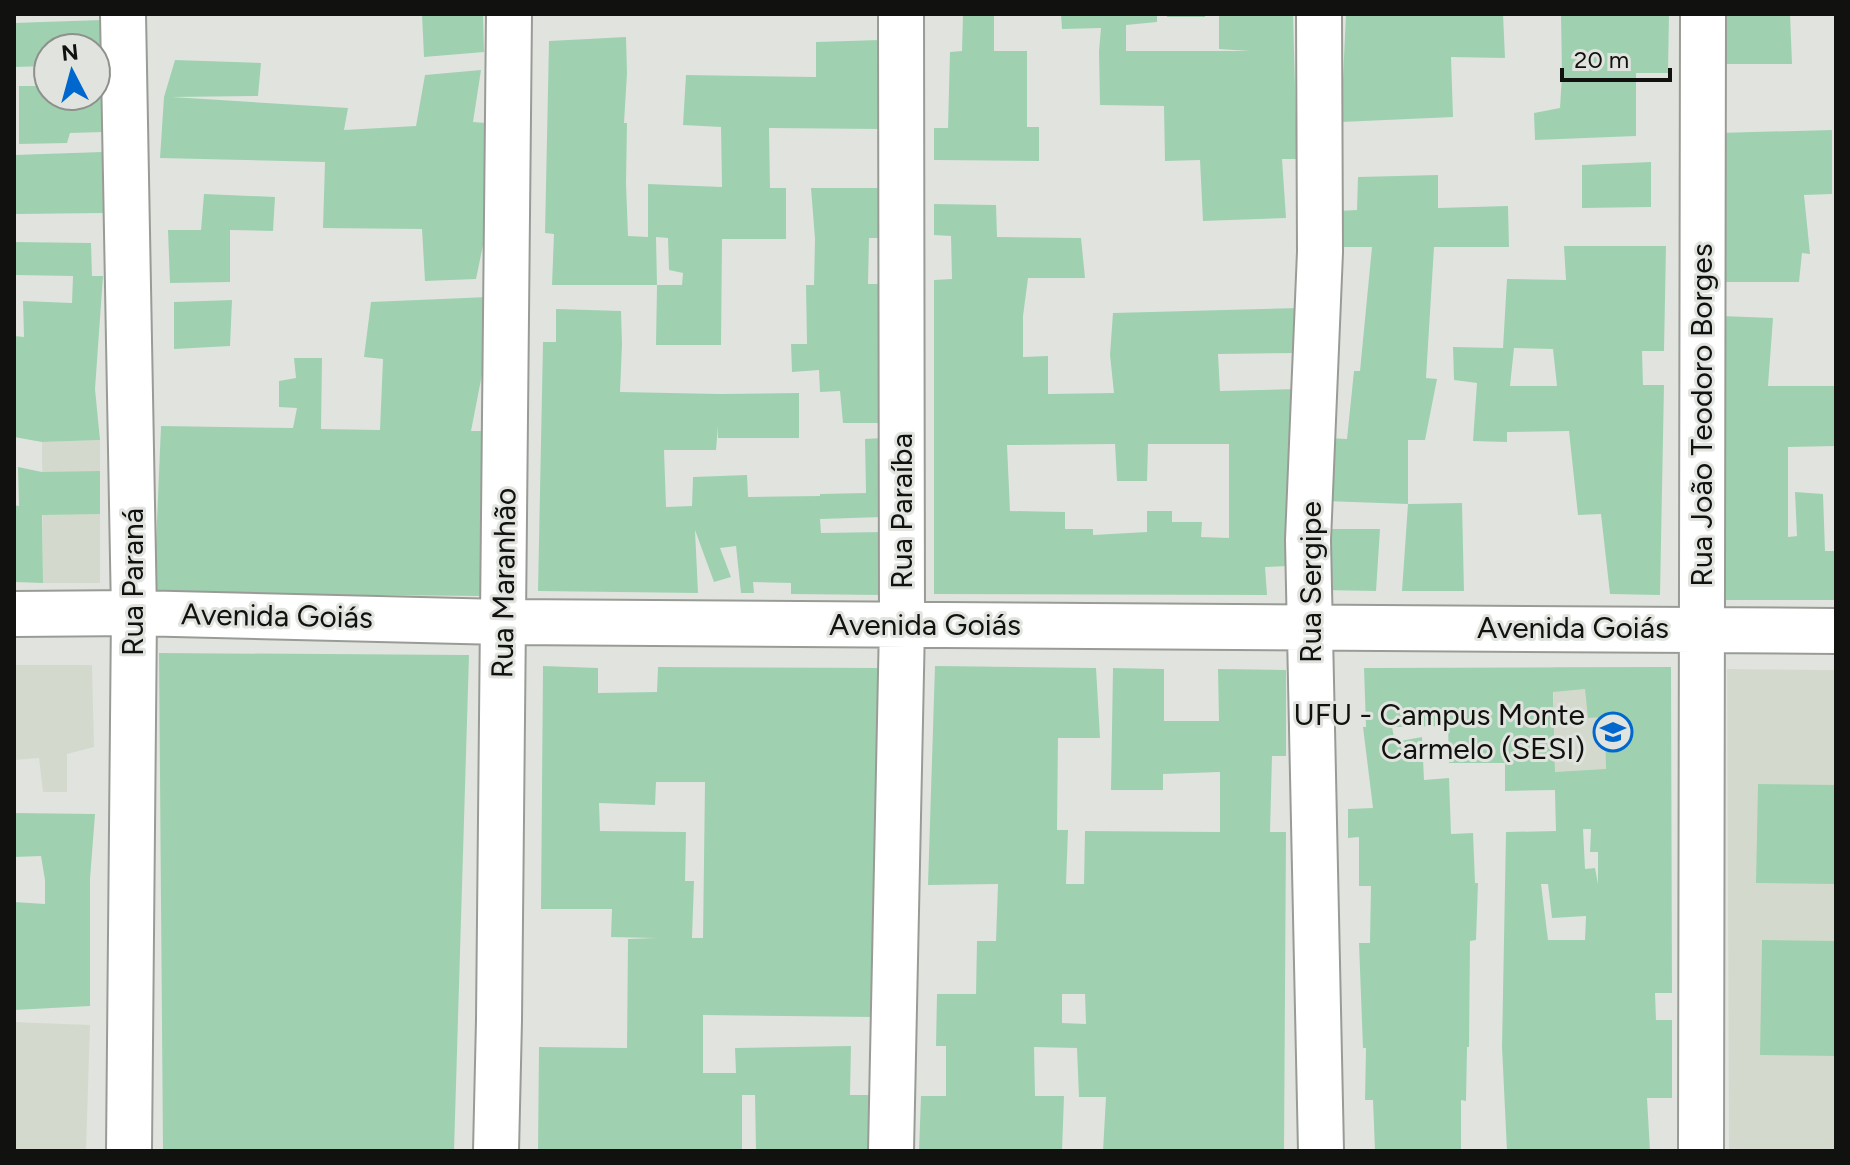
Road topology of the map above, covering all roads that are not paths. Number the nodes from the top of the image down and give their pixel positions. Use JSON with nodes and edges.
{"nodes":[{"id":1,"x":123,"y":14,"type":"edge"},
{"id":2,"x":509,"y":14,"type":"edge"},
{"id":3,"x":901,"y":14,"type":"edge"},
{"id":4,"x":1319,"y":14,"type":"edge"},
{"id":5,"x":1703,"y":14,"type":"edge"},
{"id":6,"x":134,"y":613,"type":"junction"},
{"id":7,"x":14,"y":614,"type":"edge"},
{"id":8,"x":503,"y":622,"type":"junction"},
{"id":9,"x":902,"y":625,"type":"junction"},
{"id":10,"x":1310,"y":626,"type":"junction"},
{"id":11,"x":1702,"y":630,"type":"junction"},
{"id":12,"x":1836,"y":631,"type":"edge"},
{"id":13,"x":129,"y":1151,"type":"edge"},
{"id":14,"x":496,"y":1151,"type":"edge"},
{"id":15,"x":891,"y":1151,"type":"edge"},
{"id":16,"x":1321,"y":1151,"type":"edge"},
{"id":17,"x":1701,"y":1151,"type":"edge"}],
"edges":[{"from":1,"to":6,"type":"street","name":"Rua Paraná"},
{"from":2,"to":8,"type":"street","name":"Rua Maranhão"},
{"from":3,"to":9,"type":"street","name":"Rua Paraíba"},
{"from":4,"to":10,"type":"street","name":"Rua Sergipe"},
{"from":5,"to":11,"type":"street","name":"Rua João Teodoro Borges"},
{"from":6,"to":7,"type":"street","name":"Avenida Goiás"},
{"from":6,"to":8,"type":"street","name":"Avenida Goiás"},
{"from":6,"to":13,"type":"street","name":"Rua Paraná"},
{"from":8,"to":9,"type":"street","name":"Avenida Goiás"},
{"from":8,"to":14,"type":"street","name":"Rua Maranhão"},
{"from":9,"to":10,"type":"street","name":"Avenida Goiás"},
{"from":9,"to":15,"type":"street","name":"Rua Paraíba"},
{"from":10,"to":11,"type":"street","name":"Avenida Goiás"},
{"from":10,"to":16,"type":"street","name":"Rua Sergipe"},
{"from":11,"to":12,"type":"street","name":"Avenida Goiás"},
{"from":11,"to":17,"type":"street","name":"Rua João Teodoro Borges"}]}
